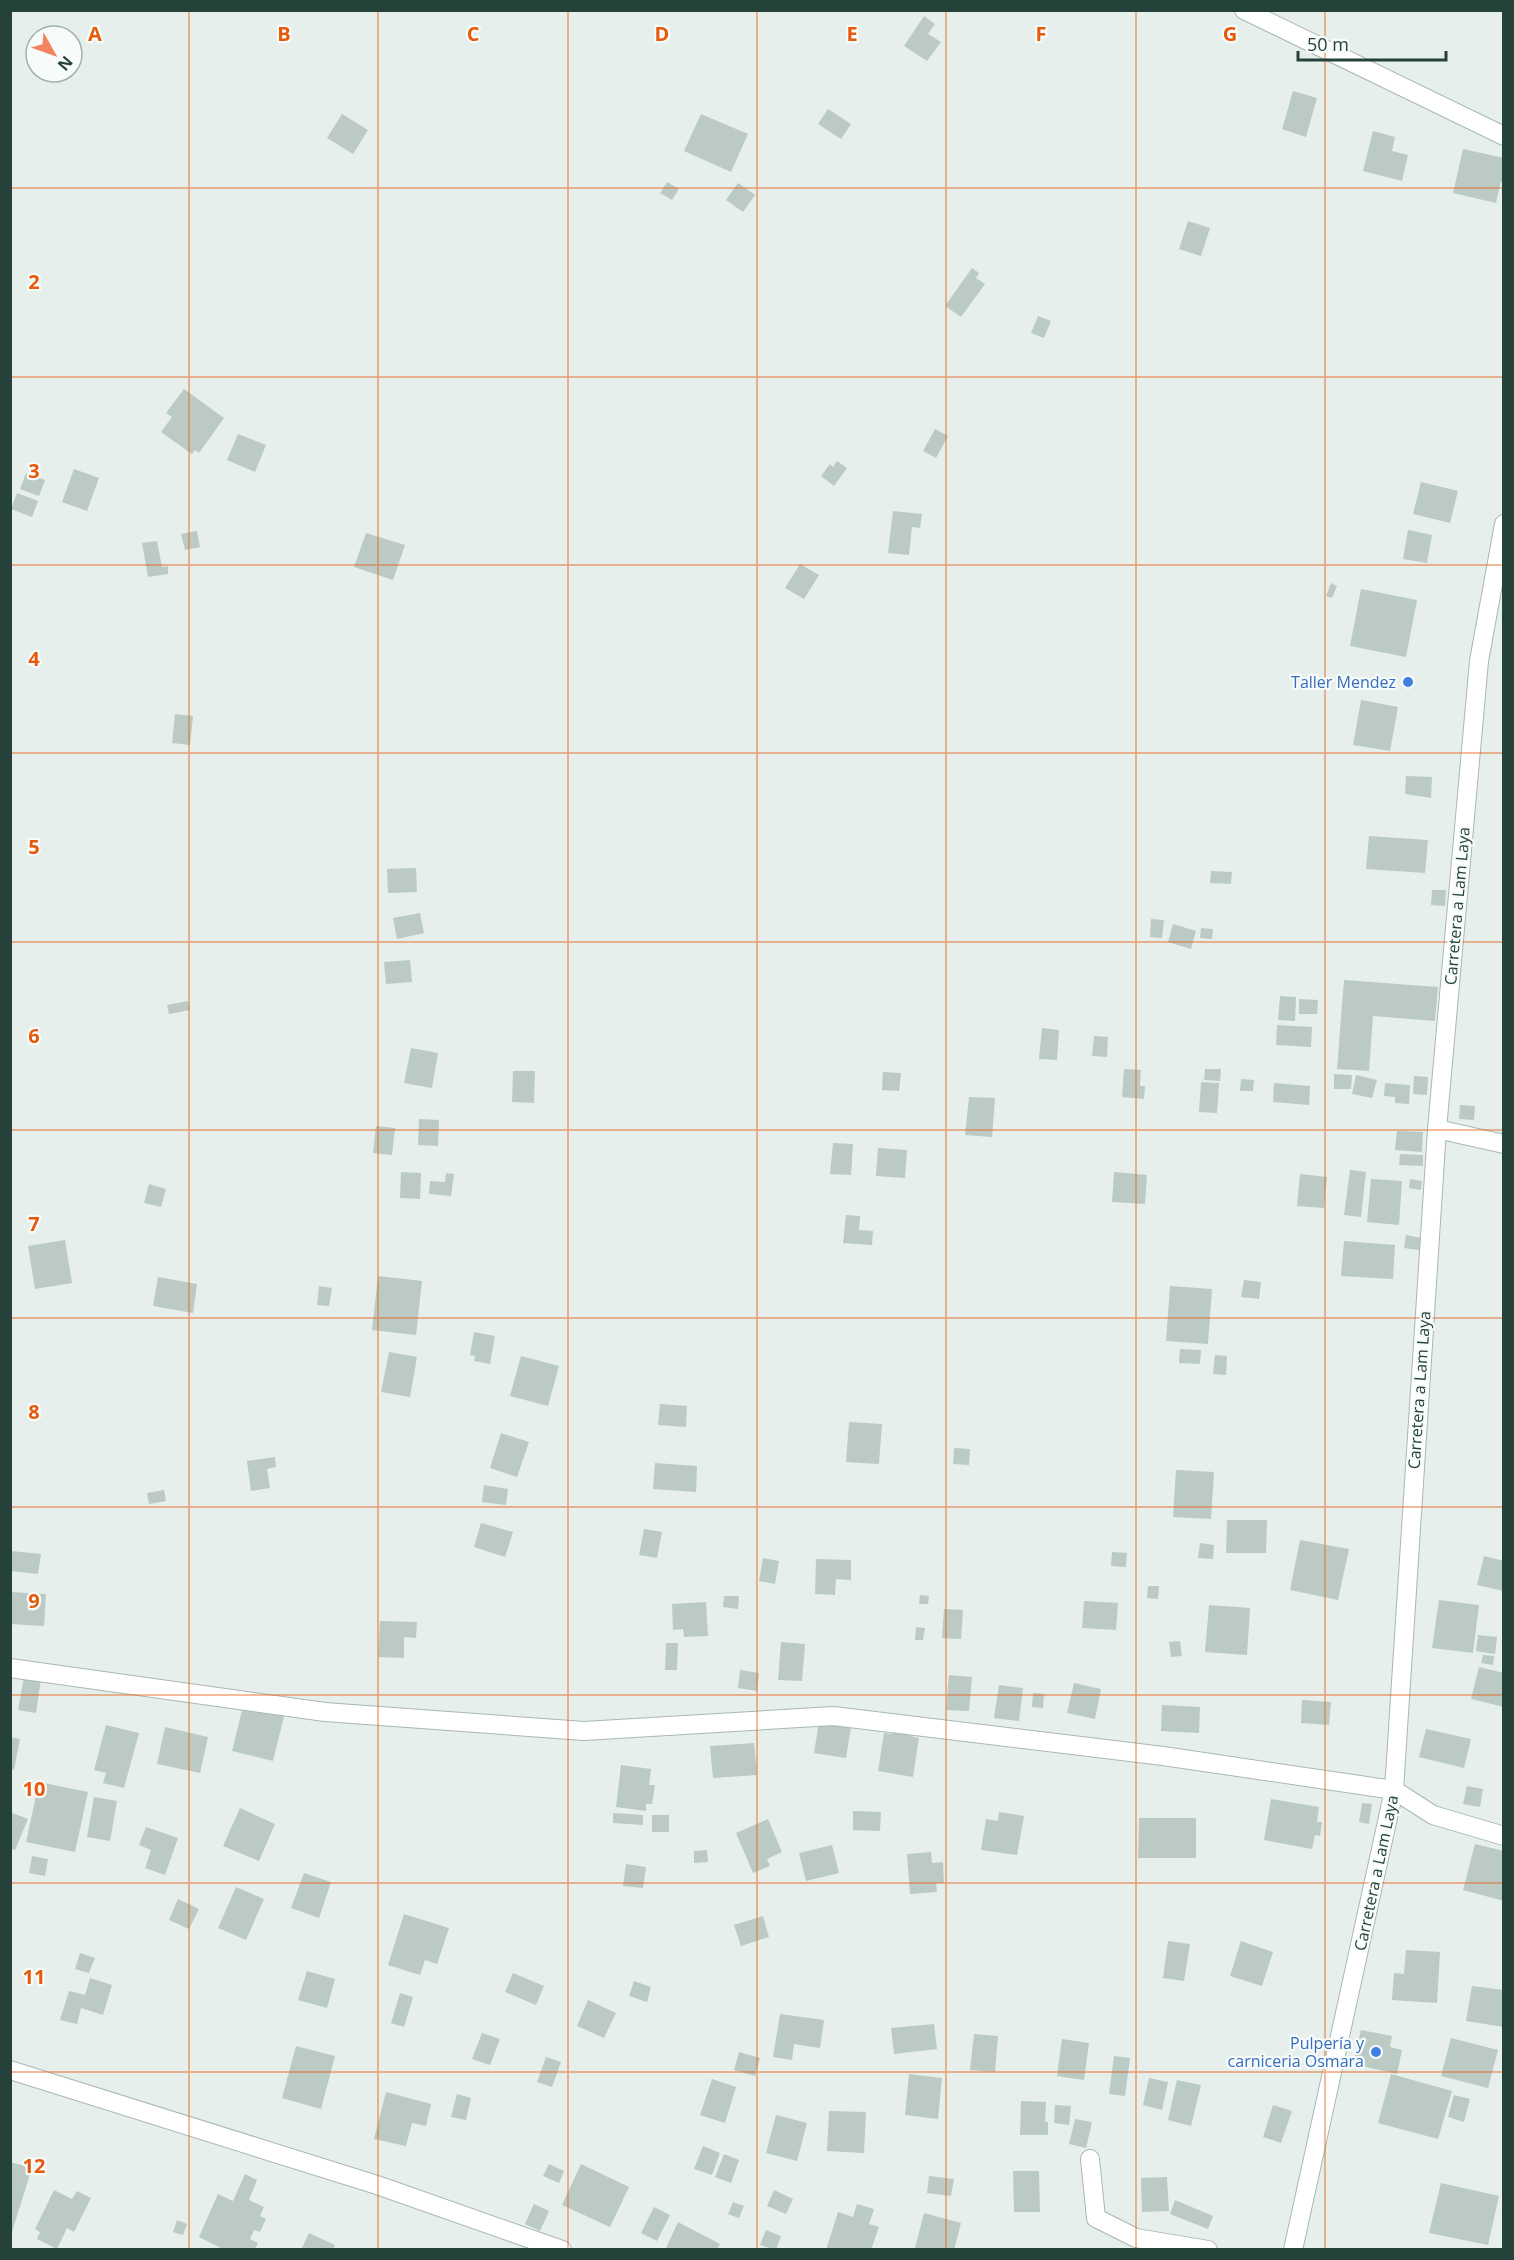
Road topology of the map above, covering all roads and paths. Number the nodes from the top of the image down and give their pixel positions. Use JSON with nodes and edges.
{"nodes":[{"id":1,"x":1244,"y":10,"type":"edge"},
{"id":2,"x":1503,"y":136,"type":"edge"},
{"id":3,"x":1503,"y":524,"type":"edge"},
{"id":4,"x":1437,"y":1129,"type":"junction"},
{"id":5,"x":1503,"y":1144,"type":"edge"},
{"id":6,"x":10,"y":1668,"type":"edge"},
{"id":7,"x":1394,"y":1790,"type":"junction"},
{"id":8,"x":1503,"y":1836,"type":"edge"},
{"id":9,"x":10,"y":2070,"type":"edge"},
{"id":10,"x":1090,"y":2159,"type":"dead end"},
{"id":11,"x":562,"y":2250,"type":"edge"},
{"id":12,"x":1208,"y":2250,"type":"edge"},
{"id":13,"x":1293,"y":2250,"type":"edge"}],
"edges":[{"from":1,"to":2,"type":"street"},
{"from":3,"to":4,"type":"street","name":"Carretera a Lam Laya"},
{"from":4,"to":5,"type":"street"},
{"from":4,"to":7,"type":"street","name":"Carretera a Lam Laya"},
{"from":6,"to":7,"type":"street"},
{"from":7,"to":8,"type":"street"},
{"from":7,"to":13,"type":"street","name":"Carretera a Lam Laya"},
{"from":9,"to":11,"type":"street"},
{"from":10,"to":12,"type":"street"}]}
